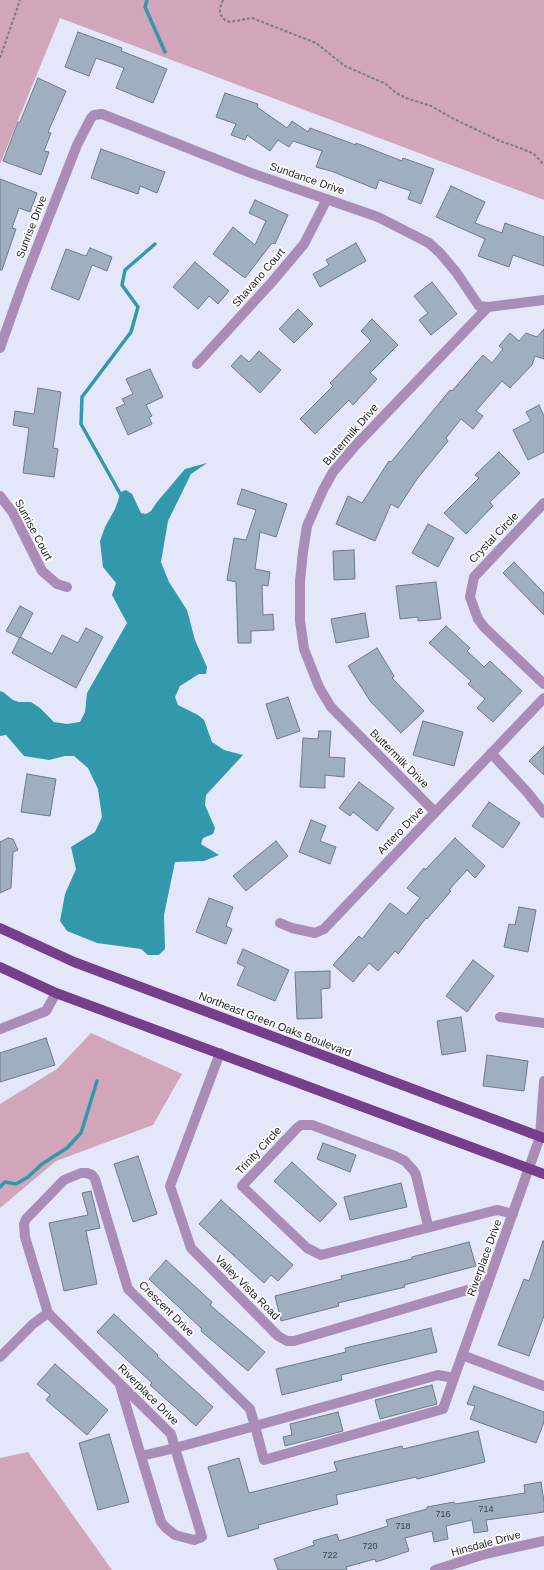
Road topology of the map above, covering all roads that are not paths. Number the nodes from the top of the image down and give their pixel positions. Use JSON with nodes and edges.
{"nodes":[{"id":1,"x":92,"y":118,"type":"joint"},
{"id":2,"x":327,"y":199,"type":"junction"},
{"id":3,"x":544,"y":300,"type":"edge"},
{"id":4,"x":488,"y":307,"type":"junction"},
{"id":5,"x":0,"y":348,"type":"edge"},
{"id":6,"x":197,"y":364,"type":"dead end"},
{"id":7,"x":0,"y":496,"type":"edge"},
{"id":8,"x":544,"y":503,"type":"edge"},
{"id":9,"x":66,"y":587,"type":"dead end"},
{"id":10,"x":544,"y":684,"type":"edge"},
{"id":11,"x":544,"y":698,"type":"edge"},
{"id":12,"x":491,"y":754,"type":"junction"},
{"id":13,"x":435,"y":812,"type":"junction"},
{"id":14,"x":544,"y":813,"type":"edge"},
{"id":15,"x":280,"y":923,"type":"dead end"},
{"id":16,"x":0,"y":928,"type":"edge"},
{"id":17,"x":0,"y":967,"type":"edge"},
{"id":18,"x":56,"y":993,"type":"junction"},
{"id":19,"x":500,"y":1018,"type":"dead end"},
{"id":20,"x":544,"y":1023,"type":"edge"},
{"id":21,"x":0,"y":1029,"type":"edge"},
{"id":22,"x":220,"y":1053,"type":"junction"},
{"id":23,"x":544,"y":1081,"type":"edge"},
{"id":24,"x":542,"y":1138,"type":"edge"},
{"id":25,"x":530,"y":1169,"type":"junction"},
{"id":26,"x":81,"y":1173,"type":"joint"},
{"id":27,"x":544,"y":1174,"type":"edge"},
{"id":28,"x":513,"y":1214,"type":"junction"},
{"id":29,"x":428,"y":1226,"type":"junction"},
{"id":30,"x":488,"y":1284,"type":"junction"},
{"id":31,"x":48,"y":1313,"type":"junction"},
{"id":32,"x":462,"y":1355,"type":"junction"},
{"id":33,"x":0,"y":1357,"type":"edge"},
{"id":34,"x":454,"y":1378,"type":"junction"},
{"id":35,"x":120,"y":1384,"type":"junction"},
{"id":36,"x":544,"y":1386,"type":"edge"},
{"id":37,"x":255,"y":1426,"type":"junction"},
{"id":38,"x":175,"y":1448,"type":"junction"},
{"id":39,"x":141,"y":1456,"type":"junction"},
{"id":40,"x":544,"y":1541,"type":"edge"},
{"id":41,"x":435,"y":1570,"type":"edge"}],
"edges":[{"from":1,"to":2,"type":"street","name":"Sundance Drive"},
{"from":1,"to":5,"type":"street","name":"Sunrise Drive"},
{"from":2,"to":4,"type":"street","name":"Sundance Drive"},
{"from":2,"to":6,"type":"street","name":"Shavano Court"},
{"from":3,"to":4,"type":"street"},
{"from":4,"to":13,"type":"street","name":"Buttermilk Drive"},
{"from":7,"to":9,"type":"street","name":"Sunrise Court"},
{"from":8,"to":10,"type":"street","name":"Crystal Circle"},
{"from":11,"to":12,"type":"street","name":"Antero Drive"},
{"from":12,"to":13,"type":"street","name":"Antero Drive"},
{"from":12,"to":14,"type":"street"},
{"from":13,"to":15,"type":"street","name":"Antero Drive"},
{"from":16,"to":24,"type":"main road","name":"Northeast Green Oaks Boulevard"},
{"from":17,"to":18,"type":"main road"},
{"from":18,"to":21,"type":"street"},
{"from":18,"to":22,"type":"main road"},
{"from":19,"to":20,"type":"street"},
{"from":22,"to":25,"type":"main road"},
{"from":22,"to":30,"type":"street","name":"Valley Vista Road"},
{"from":23,"to":24,"type":"street","name":"Riverplace Drive"},
{"from":24,"to":25,"type":"street","name":"Riverplace Drive"},
{"from":25,"to":27,"type":"main road"},
{"from":25,"to":28,"type":"street","name":"Riverplace Drive"},
{"from":26,"to":31,"type":"street","name":"Riverplace Drive"},
{"from":26,"to":37,"type":"street","name":"Crescent Drive"},
{"from":28,"to":29,"type":"street","name":"Trinity Circle"},
{"from":28,"to":30,"type":"street","name":"Riverplace Drive"},
{"from":29,"to":29,"type":"street","name":"Trinity Circle"},
{"from":30,"to":32,"type":"street","name":"Riverplace Drive"},
{"from":31,"to":33,"type":"street"},
{"from":31,"to":35,"type":"street","name":"Riverplace Drive"},
{"from":32,"to":34,"type":"street","name":"Riverplace Drive"},
{"from":32,"to":36,"type":"street"},
{"from":34,"to":37,"type":"street"},
{"from":34,"to":37,"type":"street","name":"Crescent Drive"},
{"from":35,"to":38,"type":"street","name":"Riverplace Drive"},
{"from":35,"to":39,"type":"street"},
{"from":37,"to":38,"type":"street"},
{"from":38,"to":39,"type":"street"},
{"from":38,"to":39,"type":"street","name":"Riverplace Drive"},
{"from":40,"to":41,"type":"street","name":"Hinsdale Drive"}]}
